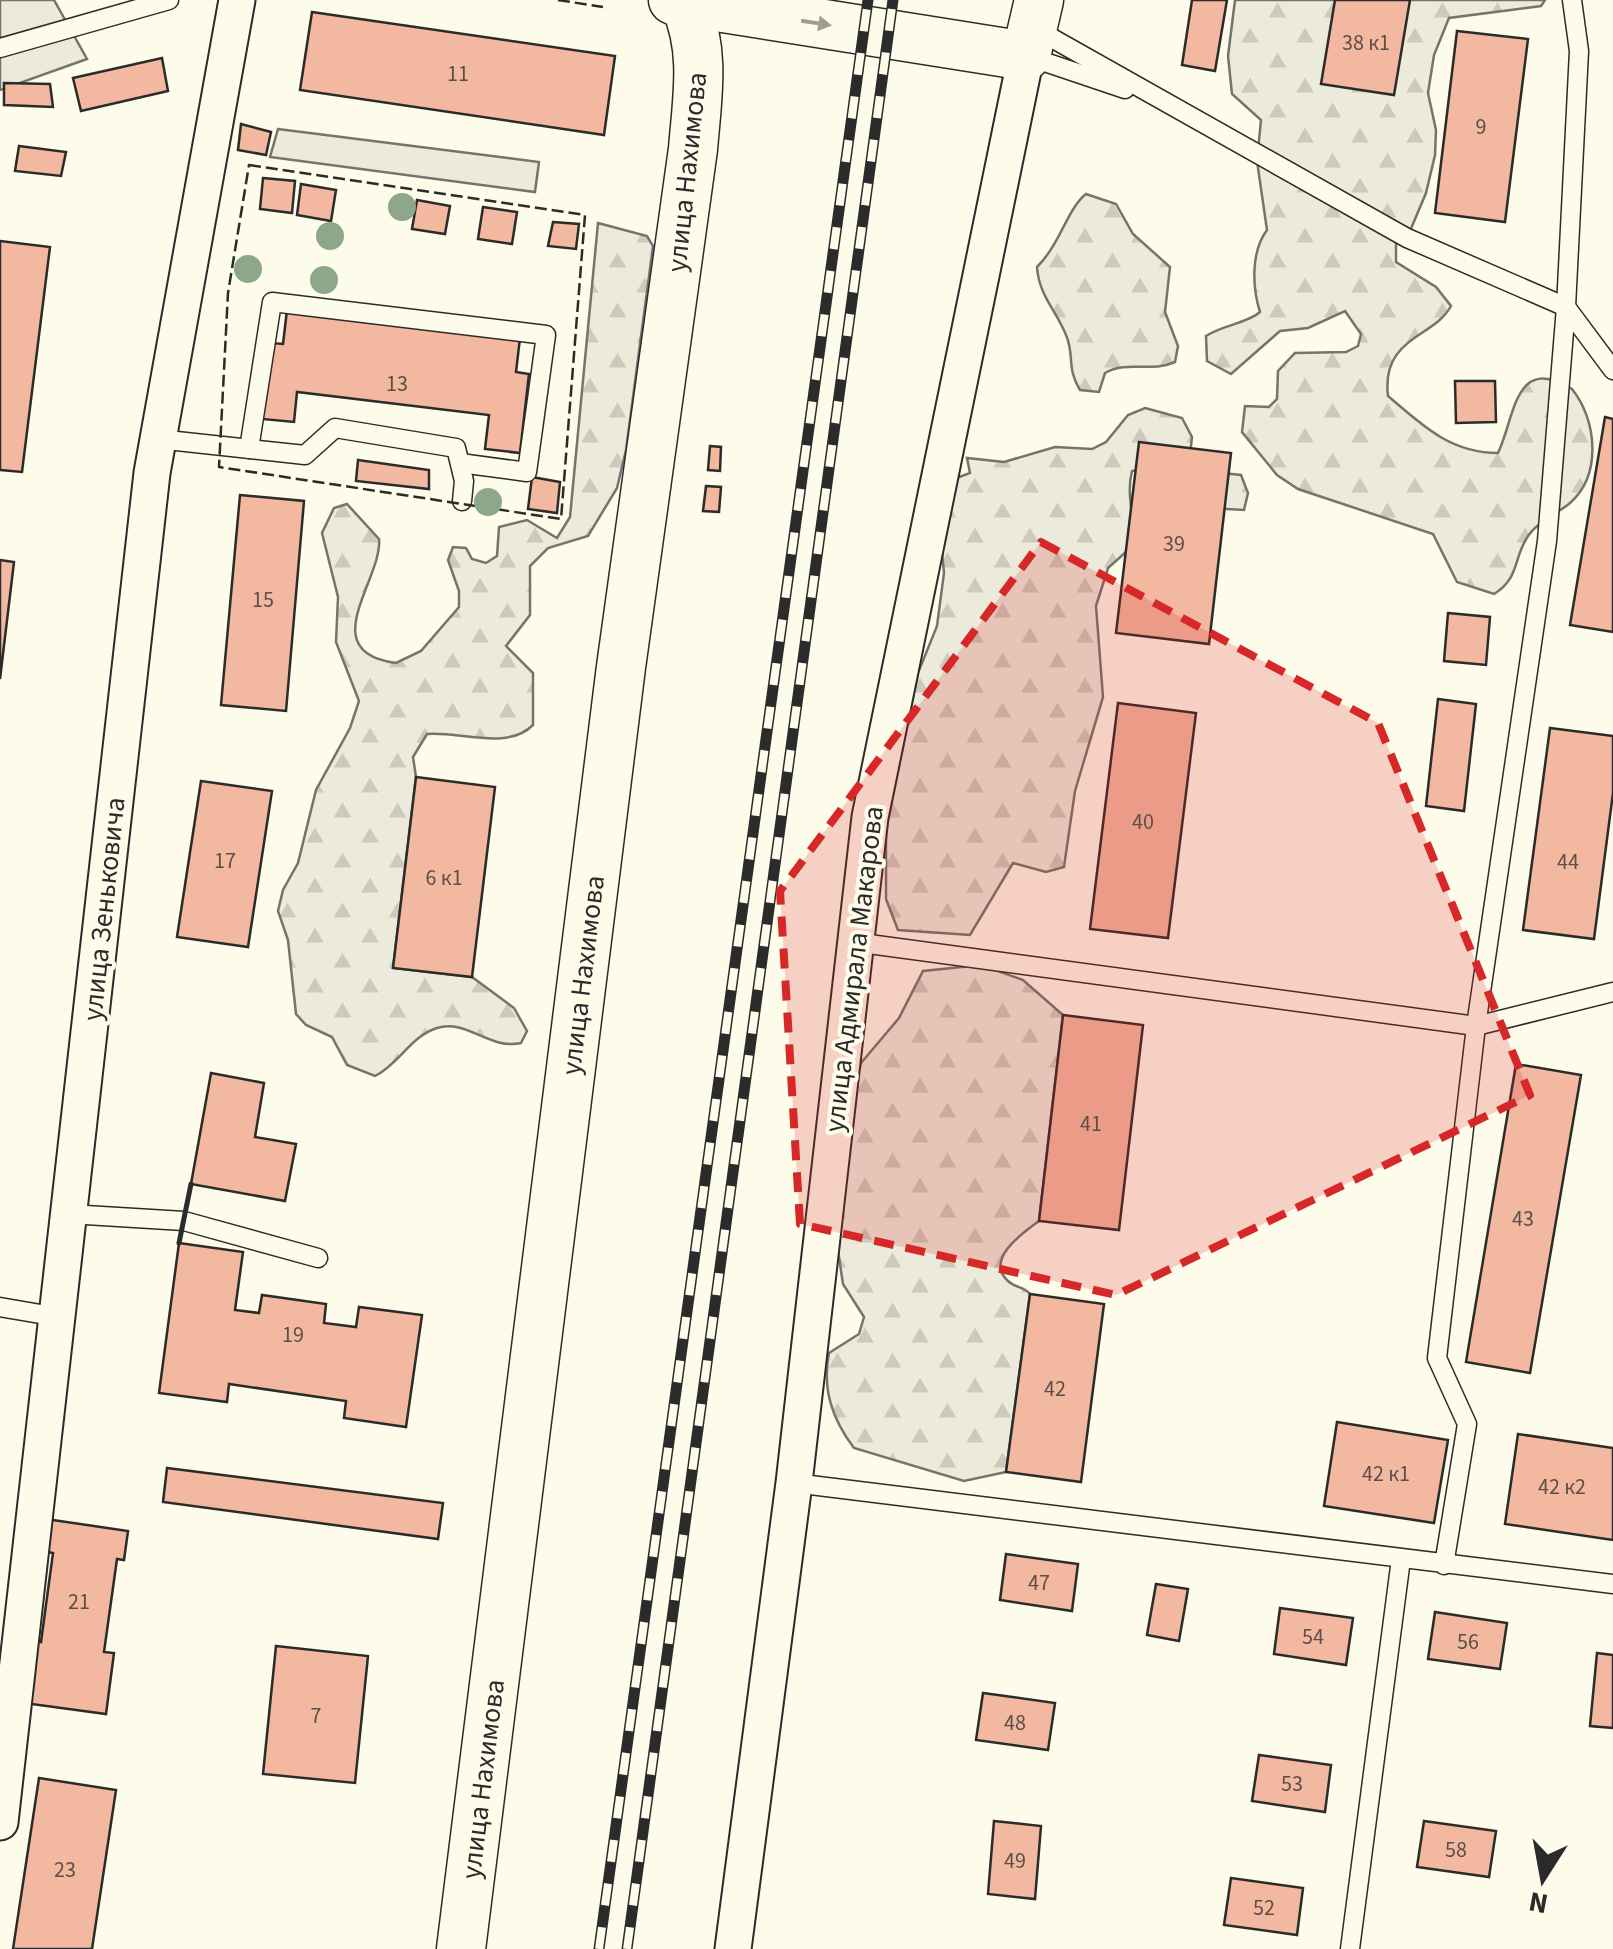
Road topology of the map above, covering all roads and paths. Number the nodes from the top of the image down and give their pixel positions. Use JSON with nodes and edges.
{"nodes":[{"id":1,"x":169,"y":0,"type":"edge"},
{"id":2,"x":238,"y":0,"type":"edge"},
{"id":3,"x":853,"y":0,"type":"edge"},
{"id":4,"x":1572,"y":0,"type":"edge"},
{"id":5,"x":687,"y":1,"type":"edge"},
{"id":6,"x":1033,"y":28,"type":"edge"},
{"id":7,"x":0,"y":48,"type":"edge"},
{"id":8,"x":1168,"y":102,"type":"junction"},
{"id":9,"x":1566,"y":308,"type":"junction"},
{"id":10,"x":1613,"y":370,"type":"edge"},
{"id":11,"x":158,"y":439,"type":"junction"},
{"id":12,"x":249,"y":449,"type":"junction"},
{"id":13,"x":460,"y":463,"type":"junction"},
{"id":14,"x":462,"y":501,"type":"dead end"},
{"id":15,"x":854,"y":942,"type":"junction"},
{"id":16,"x":1613,"y":992,"type":"edge"},
{"id":17,"x":1476,"y":1026,"type":"junction"},
{"id":18,"x":69,"y":1214,"type":"junction"},
{"id":19,"x":318,"y":1258,"type":"dead end"},
{"id":20,"x":0,"y":1307,"type":"edge"},
{"id":21,"x":58,"y":1317,"type":"junction"},
{"id":22,"x":794,"y":1483,"type":"junction"},
{"id":23,"x":1401,"y":1560,"type":"junction"},
{"id":24,"x":1444,"y":1565,"type":"junction"},
{"id":25,"x":1613,"y":1584,"type":"edge"},
{"id":26,"x":0,"y":1822,"type":"edge"},
{"id":27,"x":461,"y":1949,"type":"edge"},
{"id":28,"x":733,"y":1949,"type":"edge"},
{"id":29,"x":1350,"y":1949,"type":"edge"}],
"edges":[{"from":1,"to":7,"type":"lane"},
{"from":2,"to":11,"type":"street","name":"улица Зеньковича"},
{"from":3,"to":6,"type":"main road"},
{"from":4,"to":9,"type":"lane"},
{"from":5,"to":6,"type":"main road","one_way":true},
{"from":5,"to":27,"type":"main road","name":"улица Нахимова"},
{"from":6,"to":8,"type":"lane"},
{"from":6,"to":8,"type":"lane"},
{"from":6,"to":15,"type":"street","name":"улица Адмирала Макарова"},
{"from":8,"to":9,"type":"lane"},
{"from":9,"to":10,"type":"lane"},
{"from":9,"to":17,"type":"lane"},
{"from":11,"to":12,"type":"lane"},
{"from":11,"to":18,"type":"street","name":"улица Зеньковича"},
{"from":12,"to":13,"type":"lane"},
{"from":12,"to":13,"type":"lane"},
{"from":13,"to":14,"type":"lane"},
{"from":15,"to":17,"type":"lane"},
{"from":15,"to":22,"type":"street","name":"улица Адмирала Макарова"},
{"from":16,"to":17,"type":"lane"},
{"from":17,"to":24,"type":"lane"},
{"from":18,"to":19,"type":"lane"},
{"from":18,"to":21,"type":"street","name":"улица Зеньковича"},
{"from":20,"to":21,"type":"lane"},
{"from":21,"to":26,"type":"street","name":"улица Зеньковича"},
{"from":22,"to":23,"type":"lane"},
{"from":22,"to":28,"type":"street","name":"улица Адмирала Макарова"},
{"from":23,"to":24,"type":"lane"},
{"from":23,"to":29,"type":"lane"},
{"from":24,"to":25,"type":"lane"}]}
